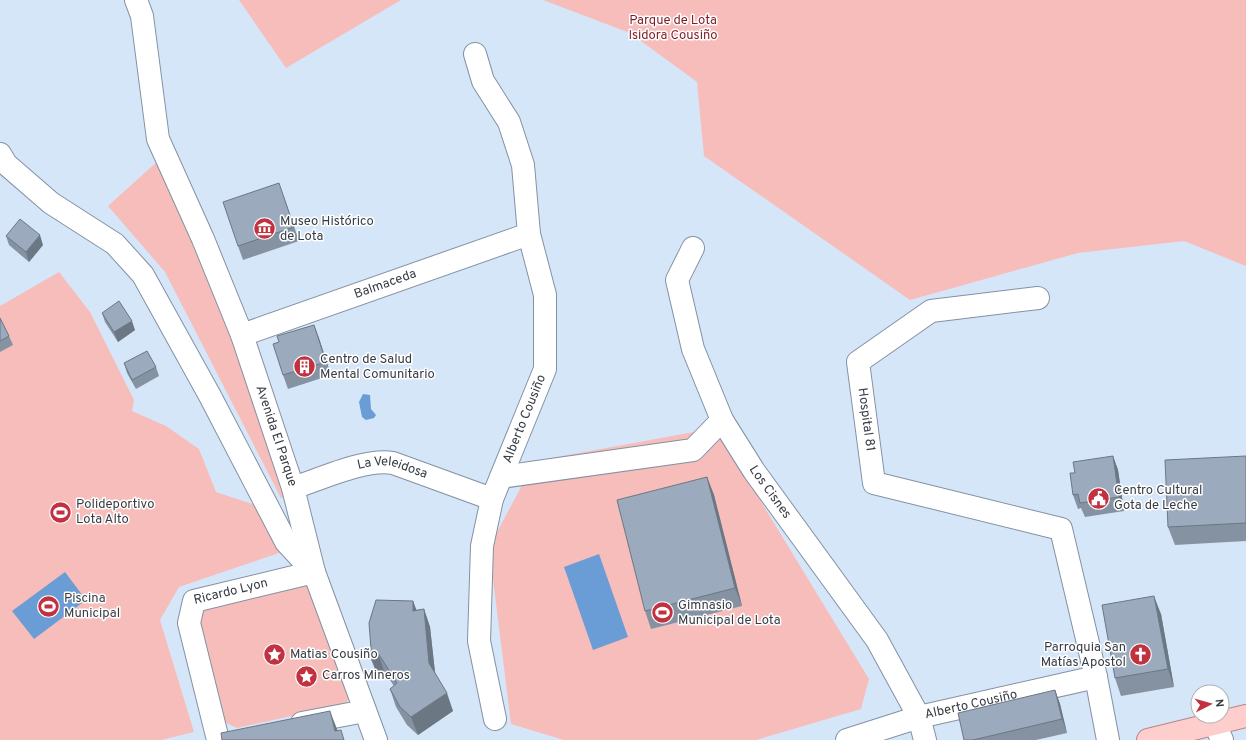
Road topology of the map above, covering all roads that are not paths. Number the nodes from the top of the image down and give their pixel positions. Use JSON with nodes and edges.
{"nodes":[{"id":1,"x":136,"y":0,"type":"edge"},
{"id":2,"x":475,"y":54,"type":"dead end"},
{"id":3,"x":0,"y":154,"type":"edge"},
{"id":4,"x":529,"y":234,"type":"junction"},
{"id":5,"x":693,"y":248,"type":"dead end"},
{"id":6,"x":1038,"y":298,"type":"dead end"},
{"id":7,"x":242,"y":335,"type":"junction"},
{"id":8,"x":722,"y":420,"type":"junction"},
{"id":9,"x":501,"y":477,"type":"junction"},
{"id":10,"x":293,"y":488,"type":"junction"},
{"id":11,"x":492,"y":499,"type":"junction"},
{"id":12,"x":314,"y":572,"type":"junction"},
{"id":13,"x":1096,"y":677,"type":"junction"},
{"id":14,"x":365,"y":711,"type":"junction"},
{"id":15,"x":1246,"y":716,"type":"edge"},
{"id":16,"x":495,"y":720,"type":"dead end"},
{"id":17,"x":282,"y":727,"type":"edge"},
{"id":18,"x":907,"y":727,"type":"edge"},
{"id":19,"x":1218,"y":732,"type":"edge"},
{"id":20,"x":240,"y":735,"type":"edge"},
{"id":21,"x":218,"y":740,"type":"edge"},
{"id":22,"x":376,"y":740,"type":"edge"},
{"id":23,"x":848,"y":740,"type":"edge"},
{"id":24,"x":925,"y":740,"type":"edge"},
{"id":25,"x":1108,"y":740,"type":"edge"},
{"id":26,"x":1148,"y":740,"type":"edge"}],
"edges":[{"from":1,"to":7,"type":"street","name":"Avenida El Parque"},
{"from":2,"to":4,"type":"street","name":"Alberto Cousiño"},
{"from":3,"to":12,"type":"street"},
{"from":4,"to":7,"type":"street","name":"Balmaceda"},
{"from":4,"to":9,"type":"street","name":"Alberto Cousiño"},
{"from":5,"to":8,"type":"street","name":"Los Cisnes"},
{"from":6,"to":13,"type":"street","name":"Hospital 81"},
{"from":7,"to":10,"type":"street","name":"Avenida El Parque"},
{"from":8,"to":9,"type":"street"},
{"from":8,"to":18,"type":"street","name":"Los Cisnes"},
{"from":9,"to":11,"type":"street","name":"Alberto Cousiño"},
{"from":10,"to":11,"type":"street","name":"La Veleidosa"},
{"from":10,"to":12,"type":"street","name":"Avenida El Parque"},
{"from":11,"to":16,"type":"street","name":"Alberto Cousiño"},
{"from":12,"to":14,"type":"street","name":"Avenida El Parque"},
{"from":12,"to":21,"type":"street","name":"Ricardo Lyon"},
{"from":13,"to":18,"type":"street","name":"Alberto Cousiño"},
{"from":13,"to":25,"type":"street"},
{"from":14,"to":17,"type":"street"},
{"from":14,"to":22,"type":"street","name":"Avenida El Parque"},
{"from":15,"to":19,"type":"main road"},
{"from":18,"to":23,"type":"street","name":"Alberto Cousiño"},
{"from":18,"to":24,"type":"street","name":"Los Cisnes"},
{"from":19,"to":26,"type":"main road"},
{"from":20,"to":21,"type":"street"}]}
